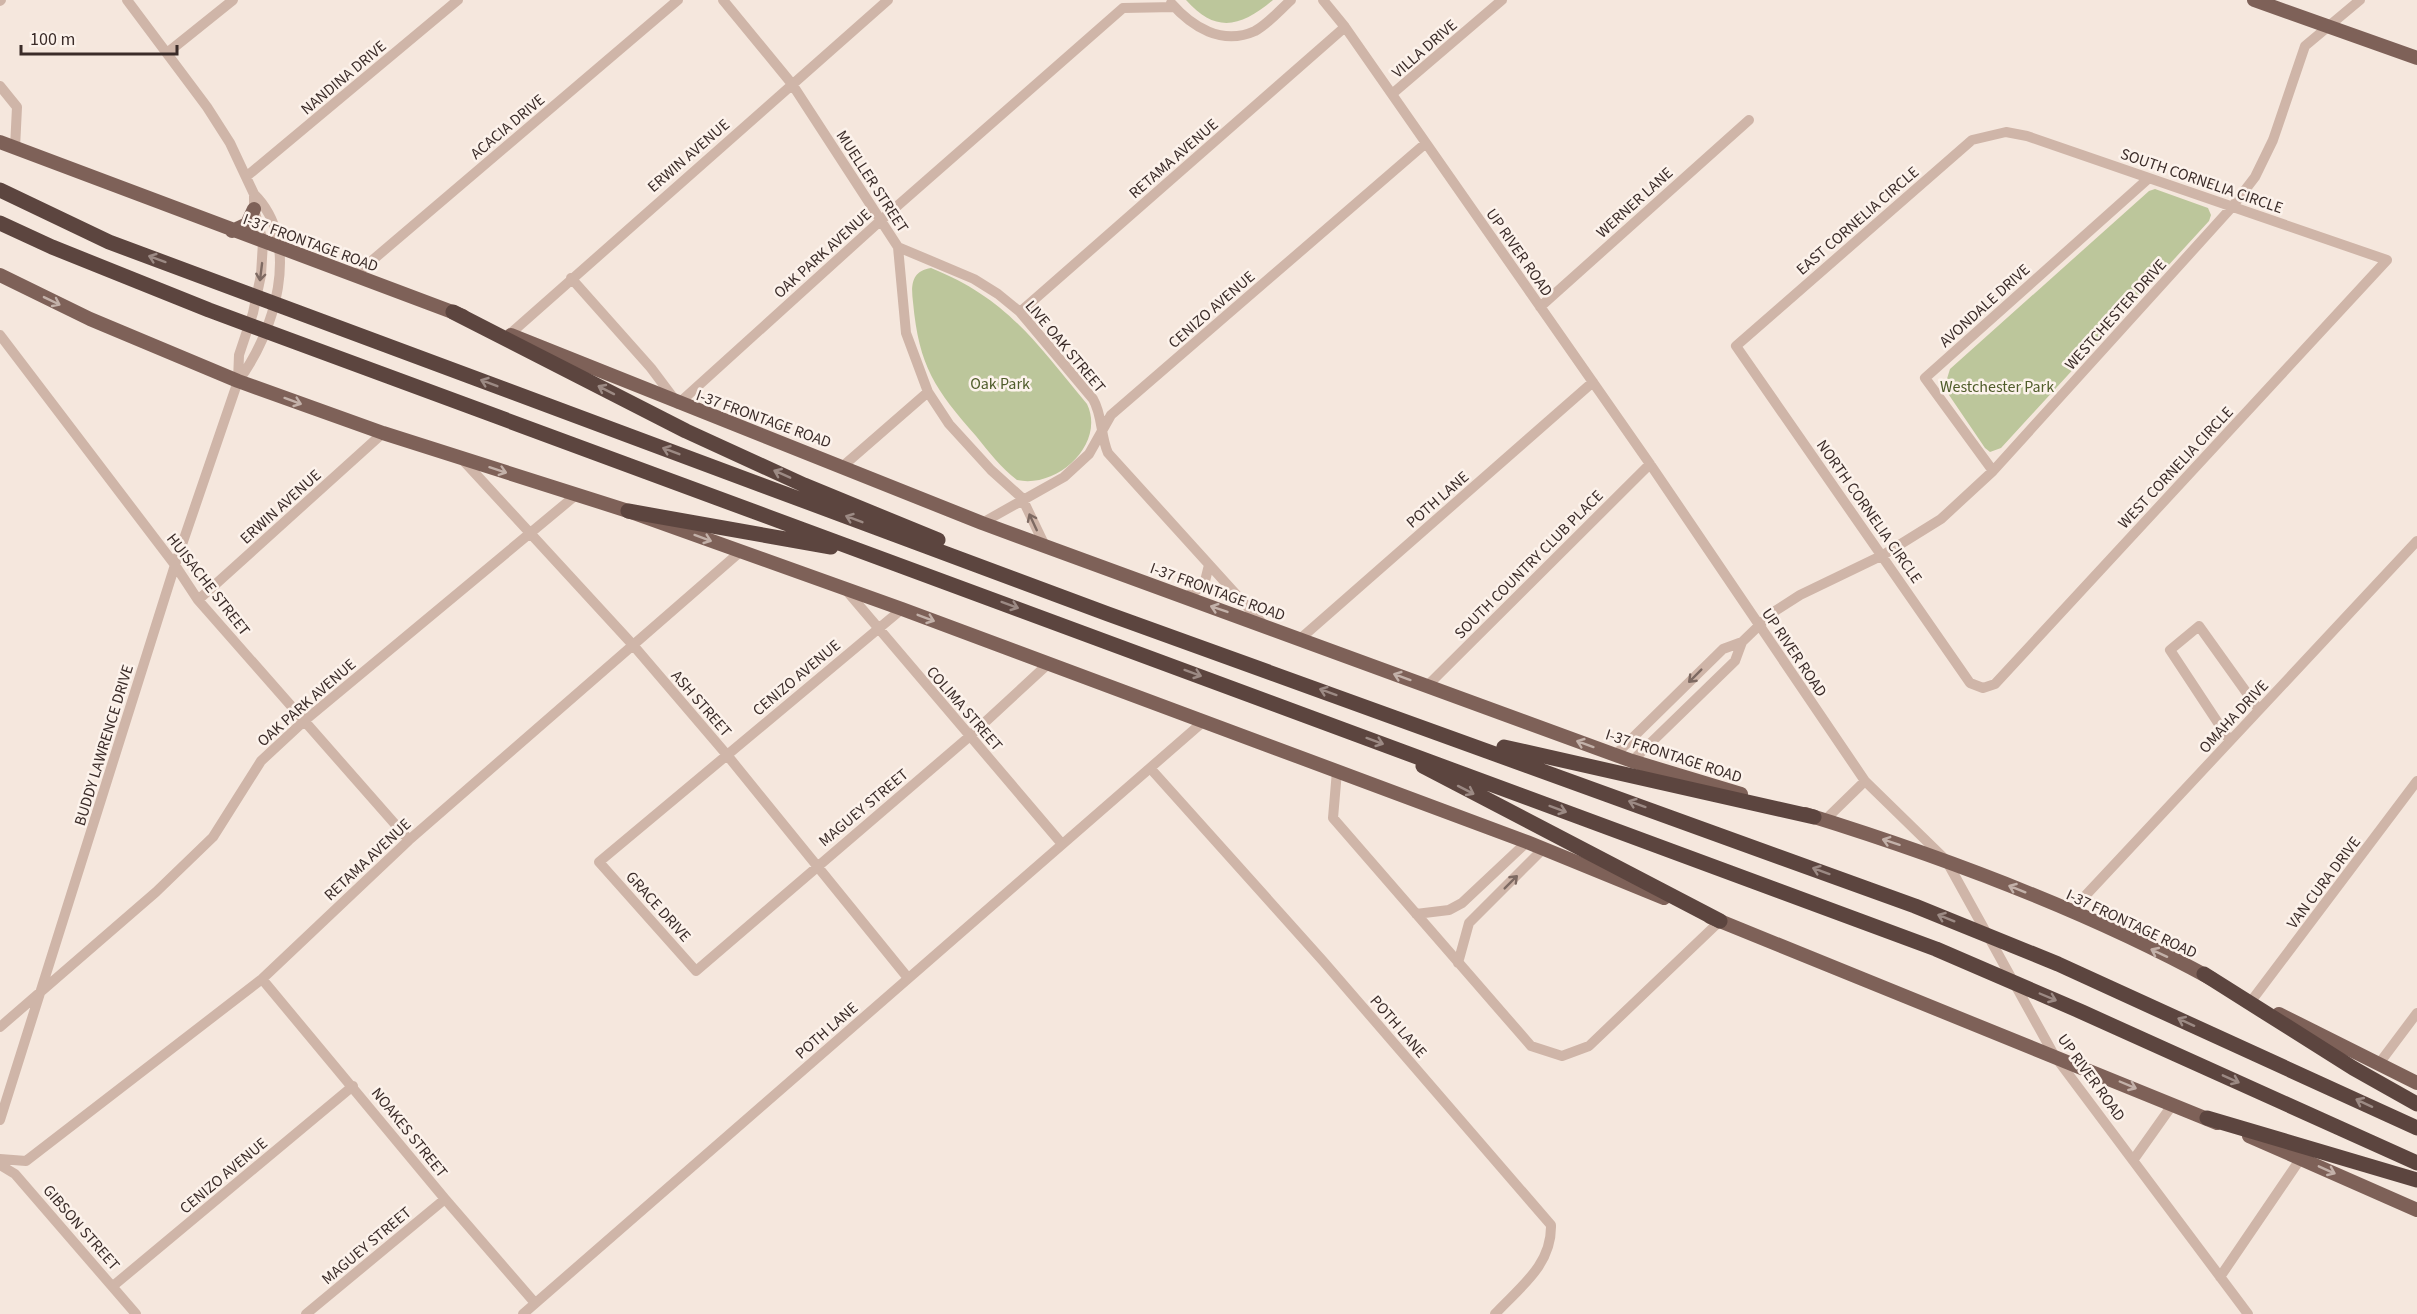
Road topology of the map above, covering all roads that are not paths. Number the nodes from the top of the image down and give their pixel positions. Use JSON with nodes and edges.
{"nodes":[{"id":1,"x":127,"y":0,"type":"edge"},
{"id":2,"x":233,"y":0,"type":"edge"},
{"id":3,"x":458,"y":0,"type":"edge"},
{"id":4,"x":678,"y":0,"type":"edge"},
{"id":5,"x":723,"y":0,"type":"edge"},
{"id":6,"x":888,"y":0,"type":"edge"},
{"id":7,"x":1292,"y":0,"type":"edge"},
{"id":8,"x":1323,"y":0,"type":"edge"},
{"id":9,"x":1502,"y":0,"type":"edge"},
{"id":10,"x":2253,"y":0,"type":"edge"},
{"id":11,"x":2360,"y":0,"type":"edge"},
{"id":12,"x":1124,"y":4,"type":"edge"},
{"id":13,"x":1172,"y":4,"type":"edge"},
{"id":14,"x":2328,"y":26,"type":"junction"},
{"id":15,"x":1345,"y":27,"type":"junction"},
{"id":16,"x":167,"y":53,"type":"junction"},
{"id":17,"x":2417,"y":58,"type":"edge"},
{"id":18,"x":792,"y":84,"type":"junction"},
{"id":19,"x":0,"y":86,"type":"edge"},
{"id":20,"x":1392,"y":94,"type":"junction"},
{"id":21,"x":1749,"y":120,"type":"dead end"},
{"id":22,"x":2006,"y":132,"type":"joint"},
{"id":23,"x":0,"y":142,"type":"edge"},
{"id":24,"x":1426,"y":143,"type":"junction"},
{"id":25,"x":15,"y":148,"type":"junction"},
{"id":26,"x":247,"y":176,"type":"junction"},
{"id":27,"x":2150,"y":178,"type":"junction"},
{"id":28,"x":0,"y":190,"type":"edge"},
{"id":29,"x":254,"y":194,"type":"junction"},
{"id":30,"x":2232,"y":207,"type":"junction"},
{"id":31,"x":254,"y":208,"type":"junction"},
{"id":32,"x":879,"y":222,"type":"junction"},
{"id":33,"x":0,"y":223,"type":"edge"},
{"id":34,"x":232,"y":231,"type":"junction"},
{"id":35,"x":263,"y":242,"type":"junction"},
{"id":36,"x":898,"y":247,"type":"junction"},
{"id":37,"x":279,"y":248,"type":"junction"},
{"id":38,"x":2387,"y":260,"type":"joint"},
{"id":39,"x":0,"y":275,"type":"edge"},
{"id":40,"x":355,"y":275,"type":"junction"},
{"id":41,"x":571,"y":278,"type":"junction"},
{"id":42,"x":1540,"y":307,"type":"junction"},
{"id":43,"x":453,"y":312,"type":"junction"},
{"id":44,"x":1020,"y":312,"type":"junction"},
{"id":45,"x":510,"y":334,"type":"junction"},
{"id":46,"x":0,"y":335,"type":"edge"},
{"id":47,"x":1736,"y":346,"type":"joint"},
{"id":48,"x":651,"y":368,"type":"junction"},
{"id":49,"x":238,"y":381,"type":"junction"},
{"id":50,"x":1593,"y":382,"type":"junction"},
{"id":51,"x":639,"y":387,"type":"junction"},
{"id":52,"x":928,"y":392,"type":"junction"},
{"id":53,"x":678,"y":404,"type":"junction"},
{"id":54,"x":1103,"y":431,"type":"junction"},
{"id":55,"x":383,"y":433,"type":"junction"},
{"id":56,"x":461,"y":458,"type":"junction"},
{"id":57,"x":1650,"y":464,"type":"junction"},
{"id":58,"x":843,"y":465,"type":"junction"},
{"id":59,"x":1993,"y":471,"type":"junction"},
{"id":60,"x":576,"y":495,"type":"junction"},
{"id":61,"x":1022,"y":498,"type":"junction"},
{"id":62,"x":628,"y":511,"type":"junction"},
{"id":63,"x":982,"y":523,"type":"junction"},
{"id":64,"x":531,"y":533,"type":"junction"},
{"id":65,"x":2417,"y":541,"type":"edge"},
{"id":66,"x":1045,"y":546,"type":"junction"},
{"id":67,"x":740,"y":552,"type":"junction"},
{"id":68,"x":873,"y":554,"type":"junction"},
{"id":69,"x":1883,"y":555,"type":"junction"},
{"id":70,"x":1209,"y":565,"type":"junction"},
{"id":71,"x":175,"y":566,"type":"junction"},
{"id":72,"x":1007,"y":577,"type":"junction"},
{"id":73,"x":846,"y":590,"type":"junction"},
{"id":74,"x":1186,"y":597,"type":"junction"},
{"id":75,"x":198,"y":600,"type":"junction"},
{"id":76,"x":902,"y":609,"type":"junction"},
{"id":77,"x":1263,"y":624,"type":"junction"},
{"id":78,"x":1758,"y":625,"type":"junction"},
{"id":79,"x":877,"y":628,"type":"junction"},
{"id":80,"x":1300,"y":639,"type":"junction"},
{"id":81,"x":1742,"y":642,"type":"junction"},
{"id":82,"x":633,"y":645,"type":"junction"},
{"id":83,"x":1048,"y":664,"type":"junction"},
{"id":84,"x":1427,"y":686,"type":"junction"},
{"id":85,"x":1983,"y":688,"type":"joint"},
{"id":86,"x":2259,"y":710,"type":"junction"},
{"id":87,"x":1204,"y":721,"type":"junction"},
{"id":88,"x":303,"y":722,"type":"junction"},
{"id":89,"x":1442,"y":733,"type":"junction"},
{"id":90,"x":970,"y":736,"type":"junction"},
{"id":91,"x":2230,"y":741,"type":"junction"},
{"id":92,"x":1398,"y":749,"type":"junction"},
{"id":93,"x":1615,"y":754,"type":"junction"},
{"id":94,"x":727,"y":755,"type":"junction"},
{"id":95,"x":1632,"y":761,"type":"junction"},
{"id":96,"x":1150,"y":768,"type":"junction"},
{"id":97,"x":1337,"y":771,"type":"junction"},
{"id":98,"x":1865,"y":781,"type":"junction"},
{"id":99,"x":2417,"y":781,"type":"edge"},
{"id":100,"x":1820,"y":818,"type":"junction"},
{"id":101,"x":409,"y":840,"type":"junction"},
{"id":102,"x":1527,"y":842,"type":"junction"},
{"id":103,"x":1062,"y":844,"type":"junction"},
{"id":104,"x":1543,"y":849,"type":"junction"},
{"id":105,"x":1946,"y":860,"type":"junction"},
{"id":106,"x":600,"y":862,"type":"joint"},
{"id":107,"x":818,"y":865,"type":"junction"},
{"id":108,"x":1473,"y":894,"type":"junction"},
{"id":109,"x":1485,"y":906,"type":"junction"},
{"id":110,"x":2071,"y":911,"type":"junction"},
{"id":111,"x":1416,"y":914,"type":"junction"},
{"id":112,"x":1720,"y":921,"type":"junction"},
{"id":113,"x":1458,"y":963,"type":"junction"},
{"id":114,"x":696,"y":970,"type":"joint"},
{"id":115,"x":2204,"y":974,"type":"junction"},
{"id":116,"x":908,"y":978,"type":"junction"},
{"id":117,"x":262,"y":979,"type":"junction"},
{"id":118,"x":42,"y":992,"type":"junction"},
{"id":119,"x":2252,"y":1000,"type":"junction"},
{"id":120,"x":2417,"y":1013,"type":"edge"},
{"id":121,"x":0,"y":1027,"type":"edge"},
{"id":122,"x":2054,"y":1055,"type":"junction"},
{"id":123,"x":2378,"y":1065,"type":"junction"},
{"id":124,"x":2417,"y":1083,"type":"edge"},
{"id":125,"x":353,"y":1086,"type":"junction"},
{"id":126,"x":2173,"y":1104,"type":"junction"},
{"id":127,"x":2417,"y":1104,"type":"edge"},
{"id":128,"x":2207,"y":1118,"type":"junction"},
{"id":129,"x":0,"y":1120,"type":"edge"},
{"id":130,"x":2417,"y":1128,"type":"edge"},
{"id":131,"x":2301,"y":1158,"type":"junction"},
{"id":132,"x":0,"y":1159,"type":"edge"},
{"id":133,"x":2134,"y":1159,"type":"junction"},
{"id":134,"x":2417,"y":1163,"type":"edge"},
{"id":135,"x":0,"y":1165,"type":"edge"},
{"id":136,"x":2417,"y":1180,"type":"edge"},
{"id":137,"x":445,"y":1199,"type":"junction"},
{"id":138,"x":2417,"y":1210,"type":"edge"},
{"id":139,"x":2220,"y":1277,"type":"junction"},
{"id":140,"x":113,"y":1286,"type":"junction"},
{"id":141,"x":535,"y":1303,"type":"junction"},
{"id":142,"x":136,"y":1314,"type":"edge"},
{"id":143,"x":306,"y":1314,"type":"edge"},
{"id":144,"x":523,"y":1314,"type":"edge"},
{"id":145,"x":1495,"y":1314,"type":"edge"},
{"id":146,"x":2248,"y":1314,"type":"edge"}],
"edges":[{"from":1,"to":16,"type":"street","name":"BUDDY LAWRENCE DRIVE"},
{"from":2,"to":16,"type":"street"},
{"from":3,"to":26,"type":"street","name":"NANDINA DRIVE"},
{"from":4,"to":40,"type":"street","name":"ACACIA DRIVE"},
{"from":5,"to":18,"type":"street","name":"MUELLER STREET"},
{"from":6,"to":18,"type":"street","name":"ERWIN AVENUE"},
{"from":7,"to":13,"type":"street","name":"OAK PARK AVENUE"},
{"from":8,"to":15,"type":"street","name":"UP RIVER ROAD"},
{"from":9,"to":20,"type":"street","name":"VILLA DRIVE"},
{"from":10,"to":14,"type":"main road"},
{"from":11,"to":14,"type":"street","name":"WESTCHESTER DRIVE"},
{"from":12,"to":13,"type":"street","name":"OAK PARK AVENUE"},
{"from":12,"to":32,"type":"street","name":"OAK PARK AVENUE"},
{"from":14,"to":17,"type":"main road"},
{"from":14,"to":30,"type":"street","name":"WESTCHESTER DRIVE"},
{"from":15,"to":20,"type":"street","name":"UP RIVER ROAD"},
{"from":15,"to":44,"type":"street","name":"RETAMA AVENUE"},
{"from":16,"to":26,"type":"street","name":"BUDDY LAWRENCE DRIVE"},
{"from":18,"to":32,"type":"street","name":"MUELLER STREET"},
{"from":18,"to":41,"type":"street","name":"ERWIN AVENUE"},
{"from":19,"to":25,"type":"street"},
{"from":20,"to":24,"type":"street","name":"UP RIVER ROAD"},
{"from":21,"to":42,"type":"street","name":"WERNER LANE"},
{"from":22,"to":27,"type":"street","name":"SOUTH CORNELIA CIRCLE"},
{"from":22,"to":47,"type":"street","name":"EAST CORNELIA CIRCLE"},
{"from":23,"to":25,"type":"main road","name":"I-37 FRONTAGE ROAD"},
{"from":24,"to":42,"type":"street","name":"UP RIVER ROAD"},
{"from":24,"to":54,"type":"street","name":"CENIZO AVENUE"},
{"from":25,"to":34,"type":"main road","name":"I-37 FRONTAGE ROAD"},
{"from":26,"to":29,"type":"street","name":"BUDDY LAWRENCE DRIVE"},
{"from":27,"to":30,"type":"street","name":"SOUTH CORNELIA CIRCLE"},
{"from":27,"to":59,"type":"street","name":"AVONDALE DRIVE"},
{"from":72,"to":28,"type":"highway","one_way":true},
{"from":29,"to":31,"type":"street","name":"BUDDY LAWRENCE DRIVE"},
{"from":29,"to":37,"type":"street","name":"BUDDY LAWRENCE DRIVE"},
{"from":30,"to":38,"type":"street","name":"SOUTH CORNELIA CIRCLE"},
{"from":30,"to":59,"type":"street","name":"WESTCHESTER DRIVE"},
{"from":31,"to":34,"type":"main road"},
{"from":31,"to":35,"type":"street","name":"BUDDY LAWRENCE DRIVE"},
{"from":32,"to":36,"type":"street","name":"MUELLER STREET"},
{"from":32,"to":53,"type":"street","name":"OAK PARK AVENUE"},
{"from":33,"to":68,"type":"highway"},
{"from":34,"to":35,"type":"main road","name":"I-37 FRONTAGE ROAD"},
{"from":35,"to":37,"type":"main road","name":"I-37 FRONTAGE ROAD"},
{"from":35,"to":49,"type":"street","name":"BUDDY LAWRENCE DRIVE","one_way":true},
{"from":36,"to":44,"type":"street","name":"LIVE OAK STREET"},
{"from":36,"to":52,"type":"street","name":"MUELLER STREET"},
{"from":37,"to":40,"type":"main road","name":"I-37 FRONTAGE ROAD"},
{"from":37,"to":49,"type":"street","name":"BUDDY LAWRENCE DRIVE"},
{"from":38,"to":85,"type":"street","name":"WEST CORNELIA CIRCLE"},
{"from":39,"to":49,"type":"main road","one_way":true},
{"from":40,"to":43,"type":"main road","name":"I-37 FRONTAGE ROAD"},
{"from":41,"to":45,"type":"street","name":"ERWIN AVENUE"},
{"from":41,"to":48,"type":"street"},
{"from":42,"to":50,"type":"street","name":"UP RIVER ROAD"},
{"from":43,"to":45,"type":"main road","name":"I-37 FRONTAGE ROAD"},
{"from":72,"to":43,"type":"highway","one_way":true},
{"from":44,"to":54,"type":"street","name":"LIVE OAK STREET"},
{"from":45,"to":51,"type":"main road","name":"I-37 FRONTAGE ROAD"},
{"from":46,"to":71,"type":"street","name":"HUISACHE STREET"},
{"from":47,"to":69,"type":"street","name":"NORTH CORNELIA CIRCLE"},
{"from":48,"to":51,"type":"street"},
{"from":48,"to":53,"type":"street"},
{"from":49,"to":55,"type":"main road","one_way":true},
{"from":49,"to":71,"type":"street","name":"BUDDY LAWRENCE DRIVE"},
{"from":50,"to":57,"type":"street","name":"UP RIVER ROAD"},
{"from":50,"to":80,"type":"street","name":"POTH LANE"},
{"from":51,"to":53,"type":"main road","name":"I-37 FRONTAGE ROAD"},
{"from":52,"to":58,"type":"street"},
{"from":52,"to":61,"type":"street","name":"MUELLER STREET"},
{"from":53,"to":58,"type":"main road","name":"I-37 FRONTAGE ROAD"},
{"from":54,"to":61,"type":"street","name":"CENIZO AVENUE"},
{"from":54,"to":70,"type":"street","name":"LIVE OAK STREET"},
{"from":55,"to":56,"type":"main road"},
{"from":55,"to":75,"type":"street","name":"ERWIN AVENUE"},
{"from":56,"to":60,"type":"main road","one_way":true},
{"from":56,"to":64,"type":"street","name":"ASH STREET"},
{"from":57,"to":78,"type":"street","name":"UP RIVER ROAD"},
{"from":57,"to":84,"type":"street","name":"SOUTH COUNTRY CLUB PLACE"},
{"from":58,"to":63,"type":"main road","name":"I-37 FRONTAGE ROAD"},
{"from":59,"to":69,"type":"street","name":"WESTCHESTER DRIVE"},
{"from":60,"to":62,"type":"main road"},
{"from":60,"to":64,"type":"street","name":"OAK PARK AVENUE"},
{"from":61,"to":63,"type":"street","name":"CENIZO AVENUE"},
{"from":66,"to":61,"type":"street","name":"MUELLER STREET","one_way":true},
{"from":62,"to":67,"type":"main road","one_way":true},
{"from":62,"to":68,"type":"highway"},
{"from":63,"to":66,"type":"main road","name":"I-37 FRONTAGE ROAD"},
{"from":64,"to":82,"type":"street","name":"ASH STREET"},
{"from":64,"to":88,"type":"street","name":"OAK PARK AVENUE"},
{"from":65,"to":86,"type":"street","name":"OMAHA DRIVE"},
{"from":66,"to":74,"type":"main road","name":"I-37 FRONTAGE ROAD"},
{"from":67,"to":73,"type":"main road"},
{"from":67,"to":82,"type":"street","name":"RETAMA AVENUE"},
{"from":68,"to":92,"type":"highway","one_way":true},
{"from":69,"to":78,"type":"street","name":"WESTCHESTER DRIVE"},
{"from":69,"to":85,"type":"street","name":"NORTH CORNELIA CIRCLE"},
{"from":70,"to":74,"type":"street"},
{"from":70,"to":77,"type":"street","name":"LIVE OAK STREET"},
{"from":71,"to":75,"type":"street","name":"HUISACHE STREET"},
{"from":71,"to":118,"type":"street","name":"BUDDY LAWRENCE DRIVE"},
{"from":89,"to":72,"type":"highway","one_way":true},
{"from":73,"to":76,"type":"main road"},
{"from":73,"to":79,"type":"street","name":"COLIMA STREET"},
{"from":77,"to":74,"type":"main road","name":"I-37 FRONTAGE ROAD","one_way":true},
{"from":75,"to":88,"type":"street","name":"HUISACHE STREET"},
{"from":76,"to":79,"type":"street","name":"CENIZO AVENUE"},
{"from":76,"to":83,"type":"main road","one_way":true},
{"from":77,"to":80,"type":"main road","name":"I-37 FRONTAGE ROAD"},
{"from":78,"to":81,"type":"street","name":"WESTCHESTER DRIVE"},
{"from":78,"to":98,"type":"street","name":"UP RIVER ROAD"},
{"from":79,"to":90,"type":"street","name":"COLIMA STREET"},
{"from":79,"to":94,"type":"street","name":"CENIZO AVENUE"},
{"from":84,"to":80,"type":"main road","name":"I-37 FRONTAGE ROAD","one_way":true},
{"from":81,"to":93,"type":"street","one_way":true},
{"from":81,"to":95,"type":"street"},
{"from":82,"to":94,"type":"street","name":"ASH STREET"},
{"from":82,"to":101,"type":"street","name":"RETAMA AVENUE"},
{"from":83,"to":87,"type":"main road"},
{"from":83,"to":90,"type":"street","name":"MAGUEY STREET"},
{"from":93,"to":84,"type":"main road","name":"I-37 FRONTAGE ROAD","one_way":true},
{"from":86,"to":91,"type":"street","name":"OMAHA DRIVE"},
{"from":86,"to":91,"type":"street"},
{"from":87,"to":96,"type":"street","name":"POTH LANE"},
{"from":87,"to":97,"type":"main road"},
{"from":88,"to":101,"type":"street","name":"HUISACHE STREET"},
{"from":88,"to":118,"type":"street","name":"OAK PARK AVENUE"},
{"from":89,"to":100,"type":"highway"},
{"from":130,"to":89,"type":"highway","one_way":true},
{"from":90,"to":103,"type":"street","name":"COLIMA STREET"},
{"from":90,"to":107,"type":"street","name":"MAGUEY STREET"},
{"from":91,"to":110,"type":"street","name":"OMAHA DRIVE"},
{"from":92,"to":112,"type":"highway","one_way":true},
{"from":92,"to":134,"type":"highway","one_way":true},
{"from":93,"to":95,"type":"main road","name":"I-37 FRONTAGE ROAD"},
{"from":94,"to":106,"type":"street","name":"CENIZO AVENUE"},
{"from":94,"to":107,"type":"street","name":"ASH STREET"},
{"from":95,"to":100,"type":"main road","name":"I-37 FRONTAGE ROAD"},
{"from":96,"to":103,"type":"street","name":"POTH LANE"},
{"from":96,"to":145,"type":"street","name":"POTH LANE"},
{"from":97,"to":102,"type":"main road"},
{"from":97,"to":111,"type":"street"},
{"from":98,"to":100,"type":"street"},
{"from":98,"to":105,"type":"street","name":"UP RIVER ROAD"},
{"from":99,"to":119,"type":"street","name":"VAN CURA DRIVE"},
{"from":105,"to":100,"type":"main road","name":"I-37 FRONTAGE ROAD","one_way":true},
{"from":101,"to":117,"type":"street","name":"RETAMA AVENUE"},
{"from":102,"to":104,"type":"main road"},
{"from":102,"to":108,"type":"street"},
{"from":103,"to":116,"type":"street","name":"POTH LANE"},
{"from":109,"to":104,"type":"street","one_way":true},
{"from":104,"to":112,"type":"main road"},
{"from":110,"to":105,"type":"main road","name":"I-37 FRONTAGE ROAD","one_way":true},
{"from":105,"to":122,"type":"street","name":"UP RIVER ROAD"},
{"from":106,"to":114,"type":"street","name":"GRACE DRIVE"},
{"from":107,"to":114,"type":"street","name":"MAGUEY STREET"},
{"from":107,"to":116,"type":"street","name":"ASH STREET"},
{"from":108,"to":109,"type":"street"},
{"from":108,"to":111,"type":"street"},
{"from":109,"to":113,"type":"street"},
{"from":115,"to":110,"type":"main road","name":"I-37 FRONTAGE ROAD","one_way":true},
{"from":111,"to":113,"type":"street"},
{"from":112,"to":113,"type":"street"},
{"from":112,"to":122,"type":"main road"},
{"from":115,"to":119,"type":"main road","name":"I-37 FRONTAGE ROAD"},
{"from":115,"to":127,"type":"highway"},
{"from":116,"to":141,"type":"street","name":"POTH LANE"},
{"from":117,"to":125,"type":"street","name":"NOAKES STREET"},
{"from":117,"to":132,"type":"street","name":"RETAMA AVENUE"},
{"from":118,"to":121,"type":"street","name":"OAK PARK AVENUE"},
{"from":118,"to":129,"type":"street","name":"BUDDY LAWRENCE DRIVE"},
{"from":119,"to":123,"type":"main road","name":"I-37 FRONTAGE ROAD"},
{"from":120,"to":123,"type":"street"},
{"from":122,"to":126,"type":"main road","one_way":true},
{"from":122,"to":133,"type":"street","name":"UP RIVER ROAD"},
{"from":123,"to":124,"type":"main road","name":"I-37 FRONTAGE ROAD"},
{"from":125,"to":137,"type":"street","name":"NOAKES STREET"},
{"from":125,"to":140,"type":"street","name":"CENIZO AVENUE"},
{"from":126,"to":128,"type":"main road"},
{"from":126,"to":133,"type":"street"},
{"from":128,"to":131,"type":"main road"},
{"from":128,"to":136,"type":"highway"},
{"from":131,"to":138,"type":"main road","one_way":true},
{"from":131,"to":139,"type":"street"},
{"from":133,"to":139,"type":"street","name":"UP RIVER ROAD"},
{"from":135,"to":140,"type":"street","name":"GIBSON STREET"},
{"from":137,"to":141,"type":"street","name":"NOAKES STREET"},
{"from":137,"to":143,"type":"street","name":"MAGUEY STREET"},
{"from":139,"to":146,"type":"street","name":"UP RIVER ROAD"},
{"from":140,"to":142,"type":"street","name":"GIBSON STREET"},
{"from":141,"to":144,"type":"street","name":"POTH LANE"}]}
